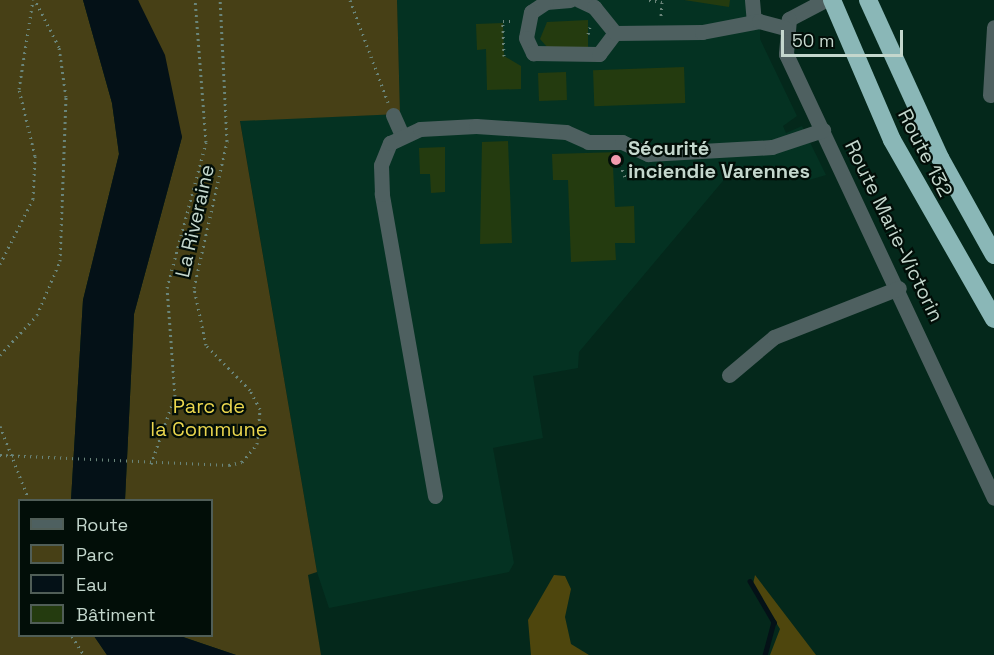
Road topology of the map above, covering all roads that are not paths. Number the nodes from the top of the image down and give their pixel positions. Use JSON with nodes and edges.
{"nodes":[{"id":1,"x":570,"y":0,"type":"edge"},
{"id":2,"x":579,"y":0,"type":"edge"},
{"id":3,"x":752,"y":0,"type":"edge"},
{"id":4,"x":825,"y":0,"type":"edge"},
{"id":5,"x":832,"y":0,"type":"edge"},
{"id":6,"x":868,"y":0,"type":"edge"},
{"id":7,"x":754,"y":21,"type":"junction"},
{"id":8,"x":994,"y":27,"type":"edge"},
{"id":9,"x":785,"y":28,"type":"junction"},
{"id":10,"x":615,"y":33,"type":"junction"},
{"id":11,"x":990,"y":94,"type":"dead end"},
{"id":12,"x":393,"y":115,"type":"road end"},
{"id":13,"x":823,"y":130,"type":"junction"},
{"id":14,"x":402,"y":135,"type":"junction"},
{"id":15,"x":994,"y":255,"type":"edge"},
{"id":16,"x":899,"y":288,"type":"junction"},
{"id":17,"x":994,"y":319,"type":"edge"},
{"id":18,"x":729,"y":375,"type":"dead end"},
{"id":19,"x":435,"y":496,"type":"dead end"},
{"id":20,"x":994,"y":498,"type":"edge"}],
"edges":[{"from":1,"to":10,"type":"street"},
{"from":2,"to":10,"type":"street"},
{"from":3,"to":7,"type":"street"},
{"from":4,"to":9,"type":"street"},
{"from":5,"to":17,"type":"highway","name":"Route 132"},
{"from":6,"to":15,"type":"highway","name":"Route 132"},
{"from":7,"to":9,"type":"street"},
{"from":7,"to":10,"type":"street"},
{"from":8,"to":11,"type":"street"},
{"from":9,"to":13,"type":"street","name":"Route Marie-Victorin"},
{"from":12,"to":14,"type":"street"},
{"from":13,"to":14,"type":"street"},
{"from":13,"to":16,"type":"street","name":"Route Marie-Victorin"},
{"from":14,"to":19,"type":"street"},
{"from":16,"to":18,"type":"street"},
{"from":16,"to":20,"type":"street","name":"Route Marie-Victorin"}]}
